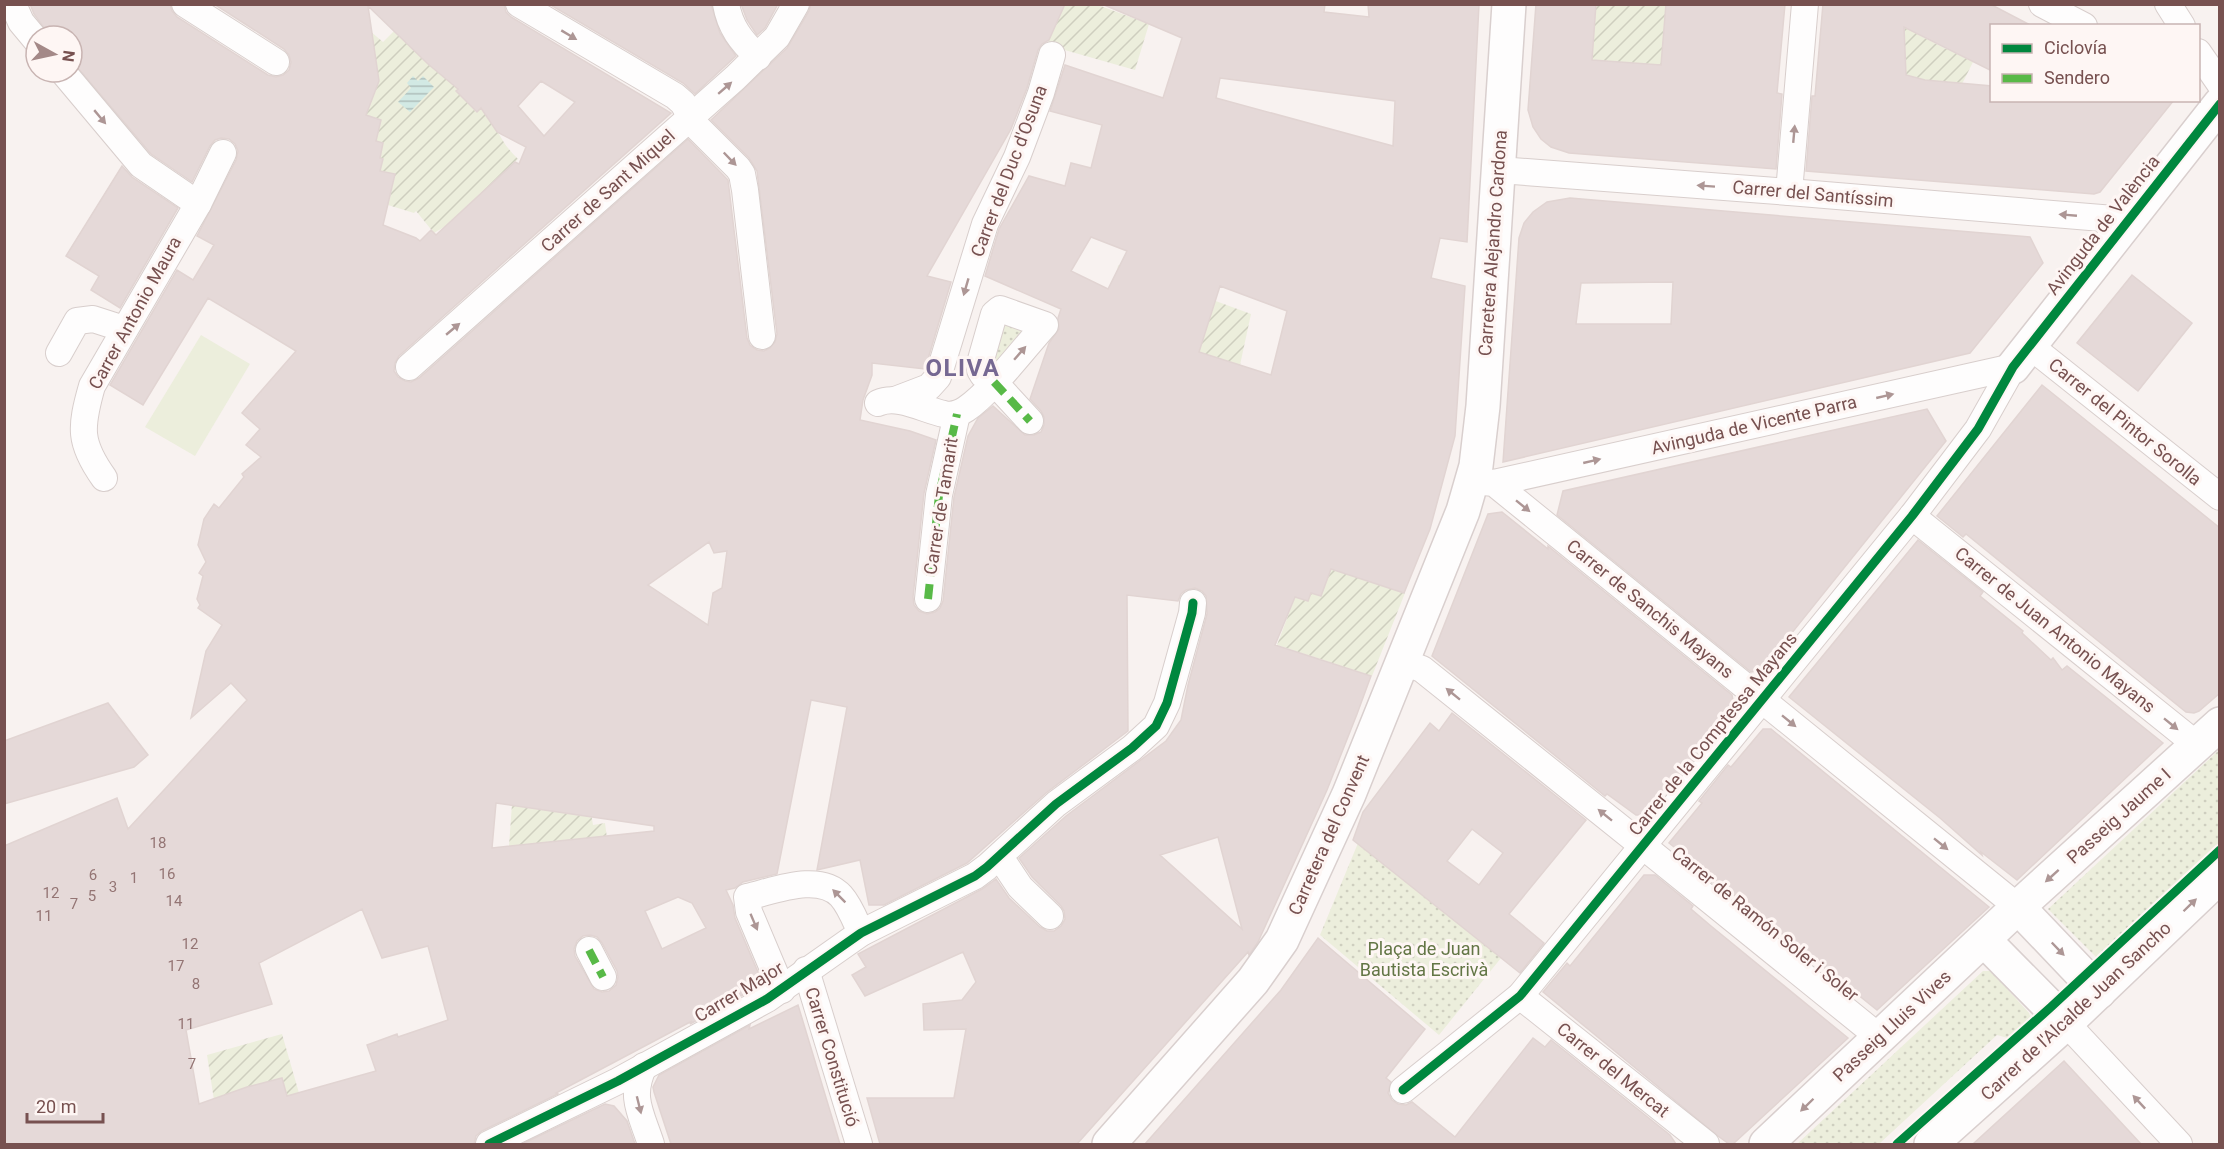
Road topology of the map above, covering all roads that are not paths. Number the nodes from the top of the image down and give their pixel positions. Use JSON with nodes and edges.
{"nodes":[{"id":1,"x":14,"y":4,"type":"edge"},
{"id":2,"x":185,"y":4,"type":"edge"},
{"id":3,"x":519,"y":4,"type":"edge"},
{"id":4,"x":726,"y":4,"type":"edge"},
{"id":5,"x":796,"y":4,"type":"edge"},
{"id":6,"x":1509,"y":4,"type":"edge"},
{"id":7,"x":1805,"y":4,"type":"edge"},
{"id":8,"x":2043,"y":4,"type":"edge"},
{"id":9,"x":2080,"y":24,"type":"edge"},
{"id":10,"x":24,"y":26,"type":"edge"},
{"id":11,"x":2200,"y":54,"type":"edge"},
{"id":12,"x":1052,"y":56,"type":"dead end"},
{"id":13,"x":758,"y":57,"type":"junction"},
{"id":14,"x":276,"y":62,"type":"dead end"},
{"id":15,"x":2200,"y":82,"type":"edge"},
{"id":16,"x":73,"y":84,"type":"edge"},
{"id":17,"x":2220,"y":84,"type":"edge"},
{"id":18,"x":2220,"y":92,"type":"edge"},
{"id":19,"x":2220,"y":104,"type":"edge"},
{"id":20,"x":690,"y":116,"type":"junction"},
{"id":21,"x":223,"y":153,"type":"dead end"},
{"id":22,"x":1498,"y":170,"type":"junction"},
{"id":23,"x":1789,"y":192,"type":"junction"},
{"id":24,"x":198,"y":204,"type":"junction"},
{"id":25,"x":2127,"y":220,"type":"junction"},
{"id":26,"x":124,"y":329,"type":"junction"},
{"id":27,"x":762,"y":336,"type":"dead end"},
{"id":28,"x":59,"y":353,"type":"dead end"},
{"id":29,"x":2022,"y":357,"type":"junction"},
{"id":30,"x":409,"y":367,"type":"dead end"},
{"id":31,"x":957,"y":414,"type":"junction"},
{"id":32,"x":1030,"y":421,"type":"dead end"},
{"id":33,"x":104,"y":478,"type":"dead end"},
{"id":34,"x":1484,"y":482,"type":"junction"},
{"id":35,"x":2220,"y":497,"type":"edge"},
{"id":36,"x":1912,"y":516,"type":"junction"},
{"id":37,"x":928,"y":599,"type":"dead end"},
{"id":38,"x":1193,"y":603,"type":"dead end"},
{"id":39,"x":1402,"y":662,"type":"junction"},
{"id":40,"x":1762,"y":699,"type":"junction"},
{"id":41,"x":2208,"y":734,"type":"edge"},
{"id":42,"x":1643,"y":846,"type":"junction"},
{"id":43,"x":1000,"y":857,"type":"junction"},
{"id":44,"x":2220,"y":876,"type":"edge"},
{"id":45,"x":2018,"y":907,"type":"junction"},
{"id":46,"x":1050,"y":916,"type":"dead end"},
{"id":47,"x":861,"y":933,"type":"junction"},
{"id":48,"x":1984,"y":940,"type":"junction"},
{"id":49,"x":589,"y":950,"type":"dead end"},
{"id":50,"x":806,"y":970,"type":"junction"},
{"id":51,"x":603,"y":977,"type":"dead end"},
{"id":52,"x":782,"y":990,"type":"junction"},
{"id":53,"x":2098,"y":992,"type":"junction"},
{"id":54,"x":1520,"y":996,"type":"junction"},
{"id":55,"x":2066,"y":1023,"type":"junction"},
{"id":56,"x":1879,"y":1037,"type":"junction"},
{"id":57,"x":644,"y":1066,"type":"junction"},
{"id":58,"x":1403,"y":1090,"type":"dead end"},
{"id":59,"x":489,"y":1144,"type":"edge"},
{"id":60,"x":651,"y":1144,"type":"edge"},
{"id":61,"x":859,"y":1144,"type":"edge"},
{"id":62,"x":1109,"y":1144,"type":"edge"},
{"id":63,"x":1706,"y":1144,"type":"edge"},
{"id":64,"x":1766,"y":1144,"type":"edge"},
{"id":65,"x":1931,"y":1144,"type":"edge"},
{"id":66,"x":2179,"y":1144,"type":"edge"}],
"edges":[{"from":1,"to":10,"type":"street"},
{"from":2,"to":14,"type":"street"},
{"from":3,"to":20,"type":"street","one_way":true},
{"from":4,"to":13,"type":"street"},
{"from":5,"to":13,"type":"street","name":"Carrer de Sant Miquel"},
{"from":6,"to":22,"type":"street","name":"Carretera Alejandro Cardona"},
{"from":23,"to":7,"type":"street","one_way":true},
{"from":8,"to":9,"type":"street"},
{"from":11,"to":17,"type":"street"},
{"from":12,"to":31,"type":"street","name":"Carrer del Duc d'Osuna","one_way":true},
{"from":20,"to":13,"type":"street","name":"Carrer de Sant Miquel","one_way":true},
{"from":15,"to":18,"type":"street"},
{"from":16,"to":24,"type":"street","one_way":true},
{"from":19,"to":25,"type":"street","name":"Avinguda de València"},
{"from":20,"to":27,"type":"street","one_way":true},
{"from":30,"to":20,"type":"street","name":"Carrer de Sant Miquel","one_way":true},
{"from":21,"to":24,"type":"street","name":"Carrer Antonio Maura"},
{"from":23,"to":22,"type":"street","name":"Carrer del Santíssim","one_way":true},
{"from":22,"to":34,"type":"street","name":"Carretera Alejandro Cardona"},
{"from":25,"to":23,"type":"street","name":"Carrer del Santíssim","one_way":true},
{"from":24,"to":26,"type":"street","name":"Carrer Antonio Maura"},
{"from":25,"to":29,"type":"street","name":"Avinguda de València"},
{"from":26,"to":28,"type":"street"},
{"from":26,"to":33,"type":"street","name":"Carrer Antonio Maura"},
{"from":34,"to":29,"type":"street","name":"Avinguda de Vicente Parra","one_way":true},
{"from":29,"to":35,"type":"street","name":"Carrer del Pintor Sorolla"},
{"from":29,"to":36,"type":"street","name":"Carrer de la Comptessa Mayans"},
{"from":31,"to":32,"type":"street","one_way":true},
{"from":31,"to":37,"type":"street","name":"Carrer de Tamarit"},
{"from":34,"to":39,"type":"street","name":"Carretera del Convent"},
{"from":34,"to":40,"type":"street","name":"Carrer de Sanchis Mayans","one_way":true},
{"from":36,"to":40,"type":"street","name":"Carrer de la Comptessa Mayans"},
{"from":36,"to":41,"type":"street","name":"Carrer de Juan Antonio Mayans","one_way":true},
{"from":38,"to":43,"type":"street","name":"Carrer Major"},
{"from":42,"to":39,"type":"street","name":"Carrer de Ramón Soler i Soler","one_way":true},
{"from":39,"to":62,"type":"street","name":"Carretera del Convent"},
{"from":40,"to":42,"type":"street","name":"Carrer de la Comptessa Mayans"},
{"from":40,"to":45,"type":"street","name":"Carrer de Sanchis Mayans","one_way":true},
{"from":41,"to":45,"type":"street","name":"Passeig Jaume I","one_way":true},
{"from":42,"to":54,"type":"street","name":"Carrer de la Comptessa Mayans"},
{"from":42,"to":56,"type":"street","name":"Carrer de Ramón Soler i Soler"},
{"from":43,"to":46,"type":"street"},
{"from":43,"to":47,"type":"street","name":"Carrer Major"},
{"from":53,"to":44,"type":"street","name":"Carrer de l'Alcalde Juan Sancho","one_way":true},
{"from":45,"to":48,"type":"street","name":"Passeig Lluis Vives"},
{"from":45,"to":53,"type":"street","one_way":true},
{"from":47,"to":50,"type":"street","name":"Carrer Major"},
{"from":47,"to":52,"type":"street","one_way":true},
{"from":48,"to":55,"type":"street"},
{"from":48,"to":56,"type":"street","name":"Passeig Lluis Vives"},
{"from":49,"to":51,"type":"street"},
{"from":50,"to":52,"type":"street","name":"Carrer Major"},
{"from":50,"to":61,"type":"street","name":"Carrer Constitució"},
{"from":52,"to":57,"type":"street","name":"Carrer Major"},
{"from":53,"to":55,"type":"street","name":"Carrer de l'Alcalde Juan Sancho"},
{"from":54,"to":58,"type":"street","name":"Carrer de la Comptessa Mayans"},
{"from":54,"to":63,"type":"street","name":"Carrer del Mercat"},
{"from":55,"to":65,"type":"street","name":"Carrer de l'Alcalde Juan Sancho"},
{"from":66,"to":55,"type":"street","one_way":true},
{"from":56,"to":64,"type":"street","name":"Passeig Lluis Vives","one_way":true},
{"from":57,"to":59,"type":"street","name":"Carrer Major"},
{"from":57,"to":60,"type":"street","one_way":true}]}
